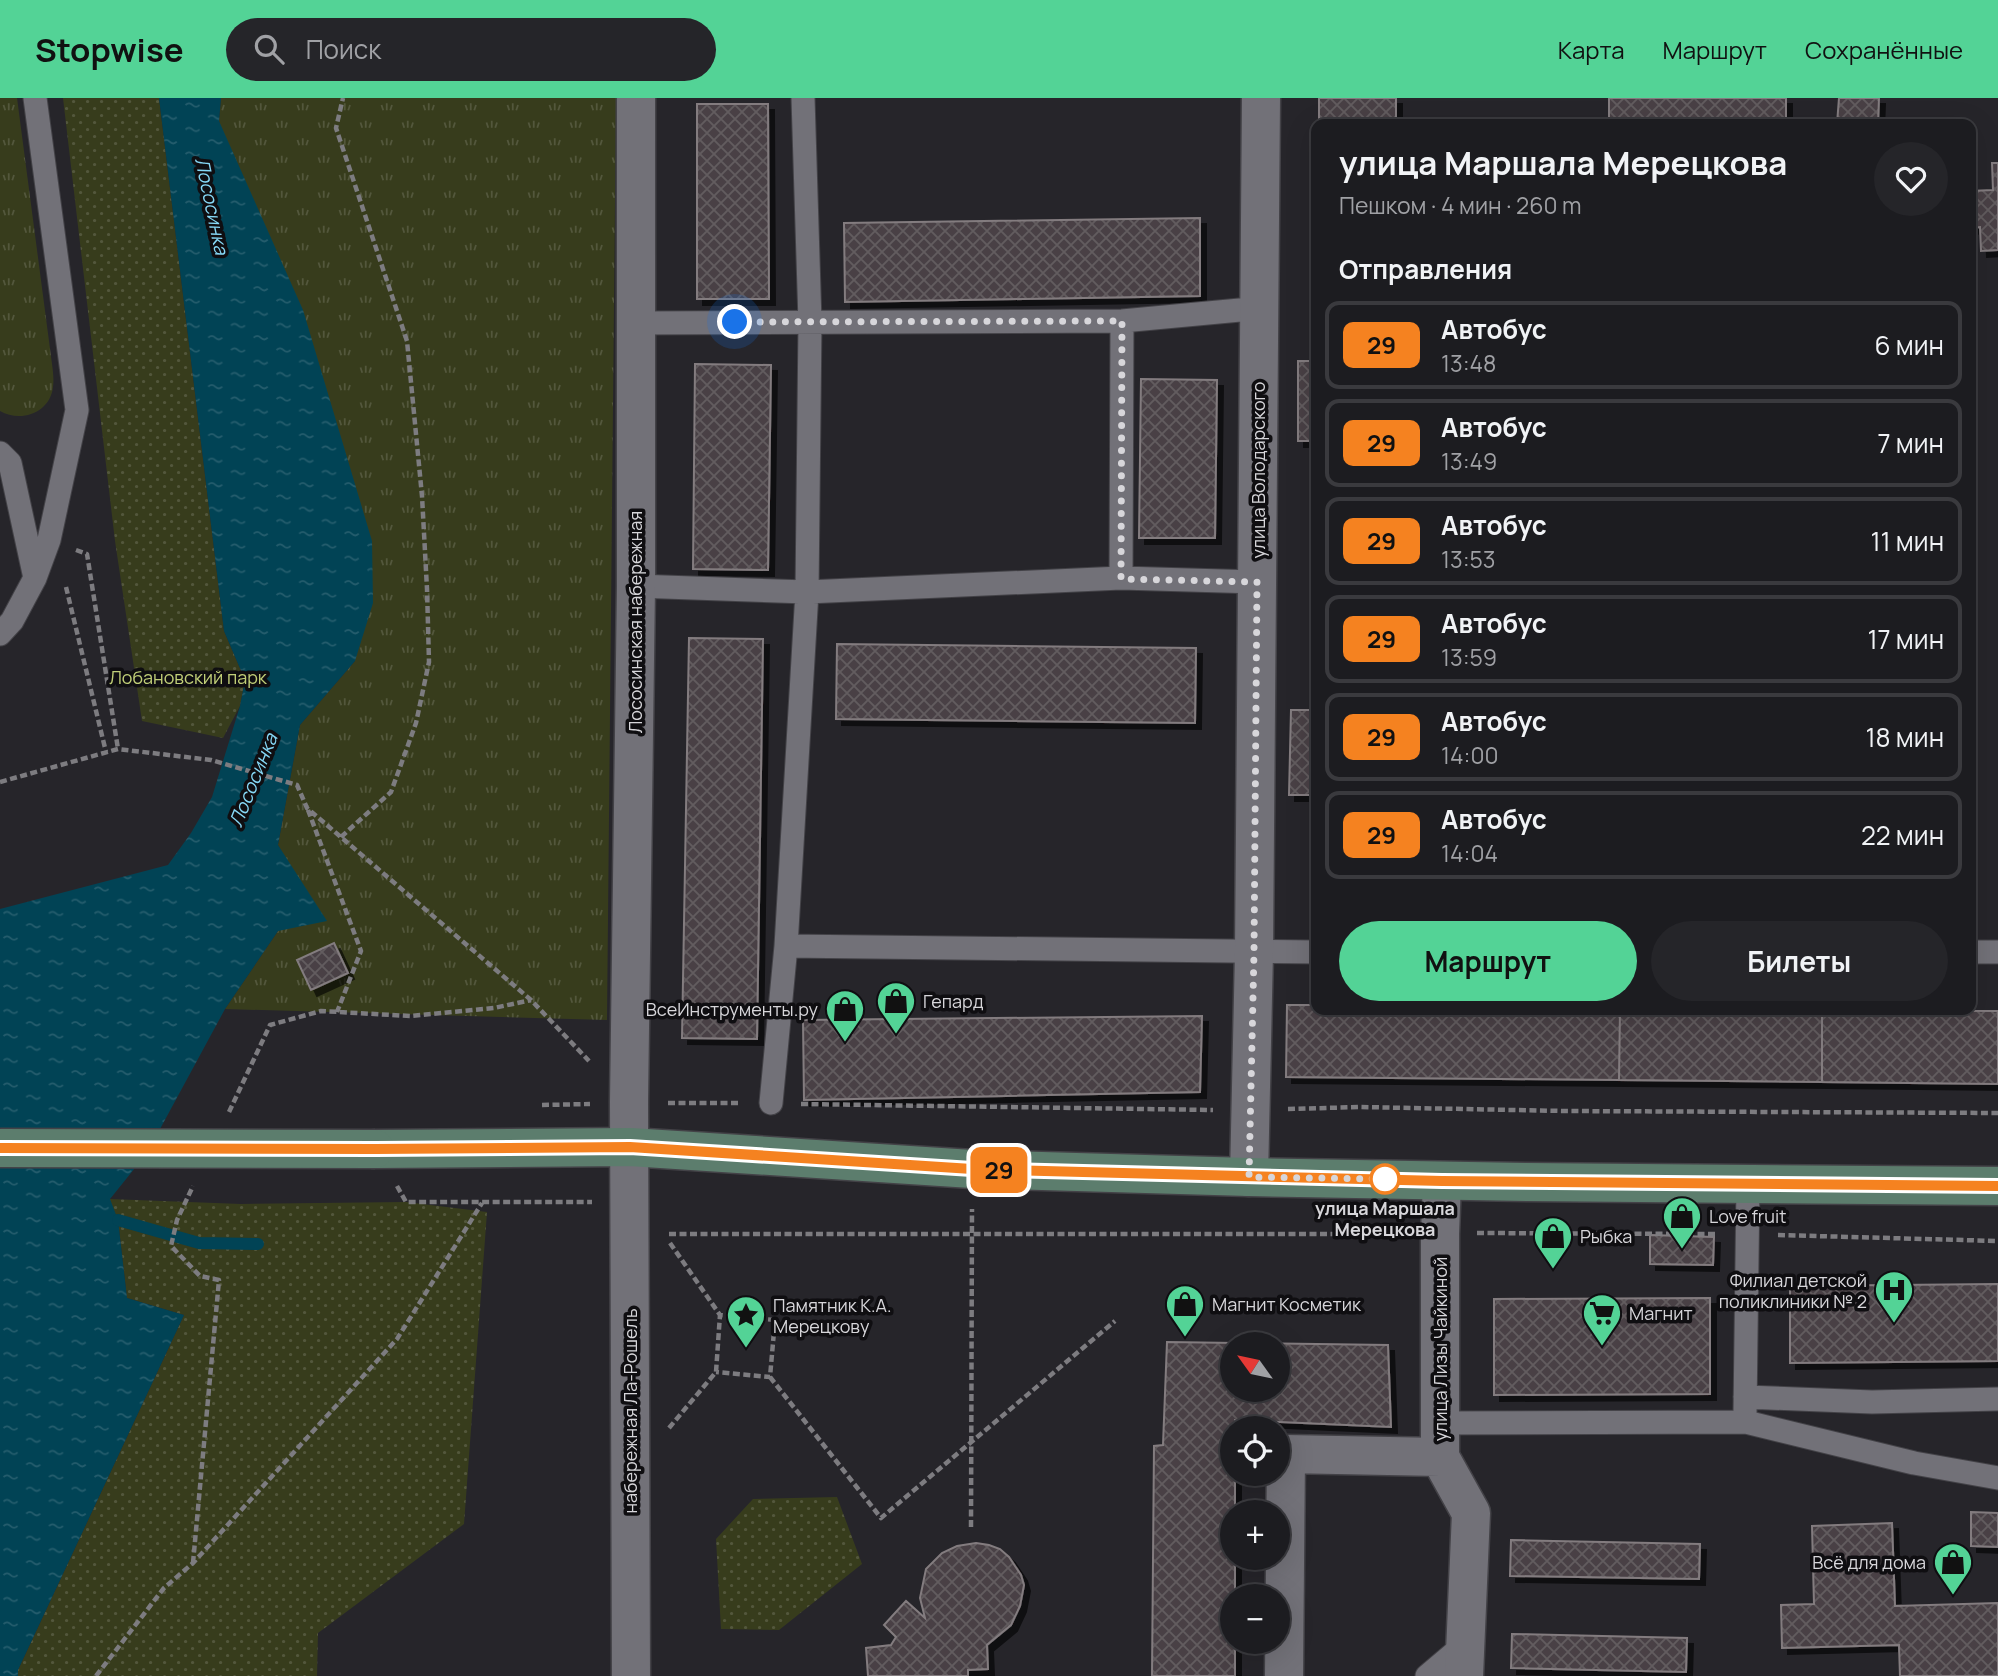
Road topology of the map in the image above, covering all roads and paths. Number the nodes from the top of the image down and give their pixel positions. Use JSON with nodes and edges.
{"nodes":[{"id":1,"x":35,"y":98,"type":"edge"},
{"id":2,"x":343,"y":98,"type":"edge"},
{"id":3,"x":636,"y":98,"type":"edge"},
{"id":4,"x":803,"y":98,"type":"edge"},
{"id":5,"x":1261,"y":98,"type":"edge"},
{"id":6,"x":1258,"y":311,"type":"junction"},
{"id":7,"x":1122,"y":321,"type":"junction"},
{"id":8,"x":810,"y":322,"type":"junction"},
{"id":9,"x":636,"y":323,"type":"junction"},
{"id":10,"x":3,"y":463,"type":"edge"},
{"id":11,"x":87,"y":554,"type":"dead end"},
{"id":12,"x":39,"y":568,"type":"junction"},
{"id":13,"x":1121,"y":579,"type":"junction"},
{"id":14,"x":1257,"y":582,"type":"junction"},
{"id":15,"x":636,"y":586,"type":"junction"},
{"id":16,"x":807,"y":592,"type":"junction"},
{"id":17,"x":0,"y":634,"type":"edge"},
{"id":18,"x":118,"y":749,"type":"junction"},
{"id":19,"x":106,"y":752,"type":"junction"},
{"id":20,"x":0,"y":782,"type":"edge"},
{"id":21,"x":307,"y":808,"type":"junction"},
{"id":22,"x":341,"y":838,"type":"junction"},
{"id":23,"x":786,"y":946,"type":"junction"},
{"id":24,"x":1254,"y":952,"type":"junction"},
{"id":25,"x":1311,"y":952,"type":"edge"},
{"id":26,"x":1976,"y":952,"type":"edge"},
{"id":27,"x":1998,"y":952,"type":"edge"},
{"id":28,"x":531,"y":1000,"type":"junction"},
{"id":29,"x":337,"y":1012,"type":"junction"},
{"id":30,"x":629,"y":1102,"type":"junction"},
{"id":31,"x":771,"y":1103,"type":"junction"},
{"id":32,"x":1251,"y":1110,"type":"junction"},
{"id":33,"x":1998,"y":1113,"type":"edge"},
{"id":34,"x":223,"y":1123,"type":"dead end"},
{"id":35,"x":630,"y":1147,"type":"junction"},
{"id":36,"x":0,"y":1148,"type":"edge"},
{"id":37,"x":972,"y":1169,"type":"junction"},
{"id":38,"x":1249,"y":1177,"type":"junction"},
{"id":39,"x":1442,"y":1181,"type":"junction"},
{"id":40,"x":194,"y":1184,"type":"dead end"},
{"id":41,"x":1748,"y":1184,"type":"junction"},
{"id":42,"x":1998,"y":1186,"type":"edge"},
{"id":43,"x":629,"y":1202,"type":"junction"},
{"id":44,"x":1440,"y":1234,"type":"junction"},
{"id":45,"x":1748,"y":1234,"type":"junction"},
{"id":46,"x":972,"y":1235,"type":"junction"},
{"id":47,"x":1998,"y":1241,"type":"edge"},
{"id":48,"x":720,"y":1315,"type":"junction"},
{"id":49,"x":1115,"y":1321,"type":"dead end"},
{"id":50,"x":716,"y":1372,"type":"junction"},
{"id":51,"x":770,"y":1377,"type":"junction"},
{"id":52,"x":1745,"y":1397,"type":"junction"},
{"id":53,"x":1998,"y":1399,"type":"edge"},
{"id":54,"x":1746,"y":1422,"type":"junction"},
{"id":55,"x":668,"y":1429,"type":"dead end"},
{"id":56,"x":1440,"y":1440,"type":"junction"},
{"id":57,"x":972,"y":1441,"type":"junction"},
{"id":58,"x":1998,"y":1478,"type":"edge"},
{"id":59,"x":971,"y":1527,"type":"dead end"},
{"id":60,"x":193,"y":1563,"type":"junction"},
{"id":61,"x":1465,"y":1659,"type":"edge"},
{"id":62,"x":96,"y":1676,"type":"edge"},
{"id":63,"x":631,"y":1676,"type":"edge"},
{"id":64,"x":1284,"y":1676,"type":"edge"},
{"id":65,"x":1427,"y":1676,"type":"edge"}],
"edges":[{"from":1,"to":12,"type":"lane"},
{"from":2,"to":22,"type":"path"},
{"from":3,"to":9,"type":"street","name":"Лососинская набережная"},
{"from":4,"to":8,"type":"lane"},
{"from":5,"to":6,"type":"street","name":"улица Володарского"},
{"from":6,"to":7,"type":"lane"},
{"from":6,"to":14,"type":"street","name":"улица Володарского"},
{"from":7,"to":8,"type":"lane"},
{"from":7,"to":13,"type":"lane"},
{"from":8,"to":9,"type":"lane"},
{"from":8,"to":16,"type":"lane"},
{"from":9,"to":15,"type":"street","name":"Лососинская набережная"},
{"from":10,"to":12,"type":"lane"},
{"from":11,"to":18,"type":"path"},
{"from":12,"to":17,"type":"lane"},
{"from":12,"to":19,"type":"path"},
{"from":13,"to":14,"type":"lane"},
{"from":13,"to":16,"type":"lane"},
{"from":14,"to":24,"type":"street","name":"улица Володарского"},
{"from":15,"to":16,"type":"lane"},
{"from":15,"to":30,"type":"street","name":"Лососинская набережная"},
{"from":16,"to":23,"type":"lane"},
{"from":18,"to":19,"type":"path"},
{"from":18,"to":21,"type":"path"},
{"from":19,"to":20,"type":"path"},
{"from":21,"to":22,"type":"path"},
{"from":21,"to":29,"type":"path"},
{"from":22,"to":28,"type":"path"},
{"from":23,"to":24,"type":"lane"},
{"from":23,"to":31,"type":"lane"},
{"from":24,"to":25,"type":"lane"},
{"from":24,"to":32,"type":"street","name":"улица Володарского"},
{"from":26,"to":27,"type":"lane"},
{"from":28,"to":29,"type":"path"},
{"from":28,"to":30,"type":"path"},
{"from":29,"to":34,"type":"path"},
{"from":30,"to":31,"type":"path"},
{"from":30,"to":35,"type":"street","name":"Лососинская набережная"},
{"from":31,"to":32,"type":"path"},
{"from":32,"to":33,"type":"path"},
{"from":32,"to":38,"type":"street","name":"улица Володарского"},
{"from":35,"to":36,"type":"main road","bridge":true},
{"from":35,"to":37,"type":"main road"},
{"from":35,"to":43,"type":"street","name":"набережная Ла-Рошель"},
{"from":37,"to":38,"type":"main road"},
{"from":37,"to":46,"type":"path"},
{"from":38,"to":39,"type":"main road"},
{"from":39,"to":41,"type":"main road"},
{"from":39,"to":44,"type":"street","name":"улица Лизы Чайкиной"},
{"from":40,"to":60,"type":"path"},
{"from":41,"to":42,"type":"main road"},
{"from":41,"to":45,"type":"lane"},
{"from":43,"to":60,"type":"path"},
{"from":43,"to":63,"type":"street","name":"набережная Ла-Рошель"},
{"from":44,"to":45,"type":"path"},
{"from":44,"to":46,"type":"path"},
{"from":44,"to":56,"type":"street","name":"улица Лизы Чайкиной"},
{"from":45,"to":47,"type":"path"},
{"from":45,"to":52,"type":"lane"},
{"from":46,"to":48,"type":"path"},
{"from":46,"to":57,"type":"path"},
{"from":48,"to":50,"type":"path"},
{"from":48,"to":51,"type":"path"},
{"from":49,"to":57,"type":"path"},
{"from":50,"to":51,"type":"path"},
{"from":50,"to":55,"type":"path"},
{"from":51,"to":57,"type":"path"},
{"from":52,"to":53,"type":"lane"},
{"from":52,"to":54,"type":"lane"},
{"from":54,"to":56,"type":"lane"},
{"from":54,"to":58,"type":"lane"},
{"from":56,"to":61,"type":"street","name":"улица Лизы Чайкиной"},
{"from":56,"to":64,"type":"street"},
{"from":57,"to":59,"type":"path"},
{"from":60,"to":62,"type":"path"},
{"from":61,"to":65,"type":"lane"}]}
